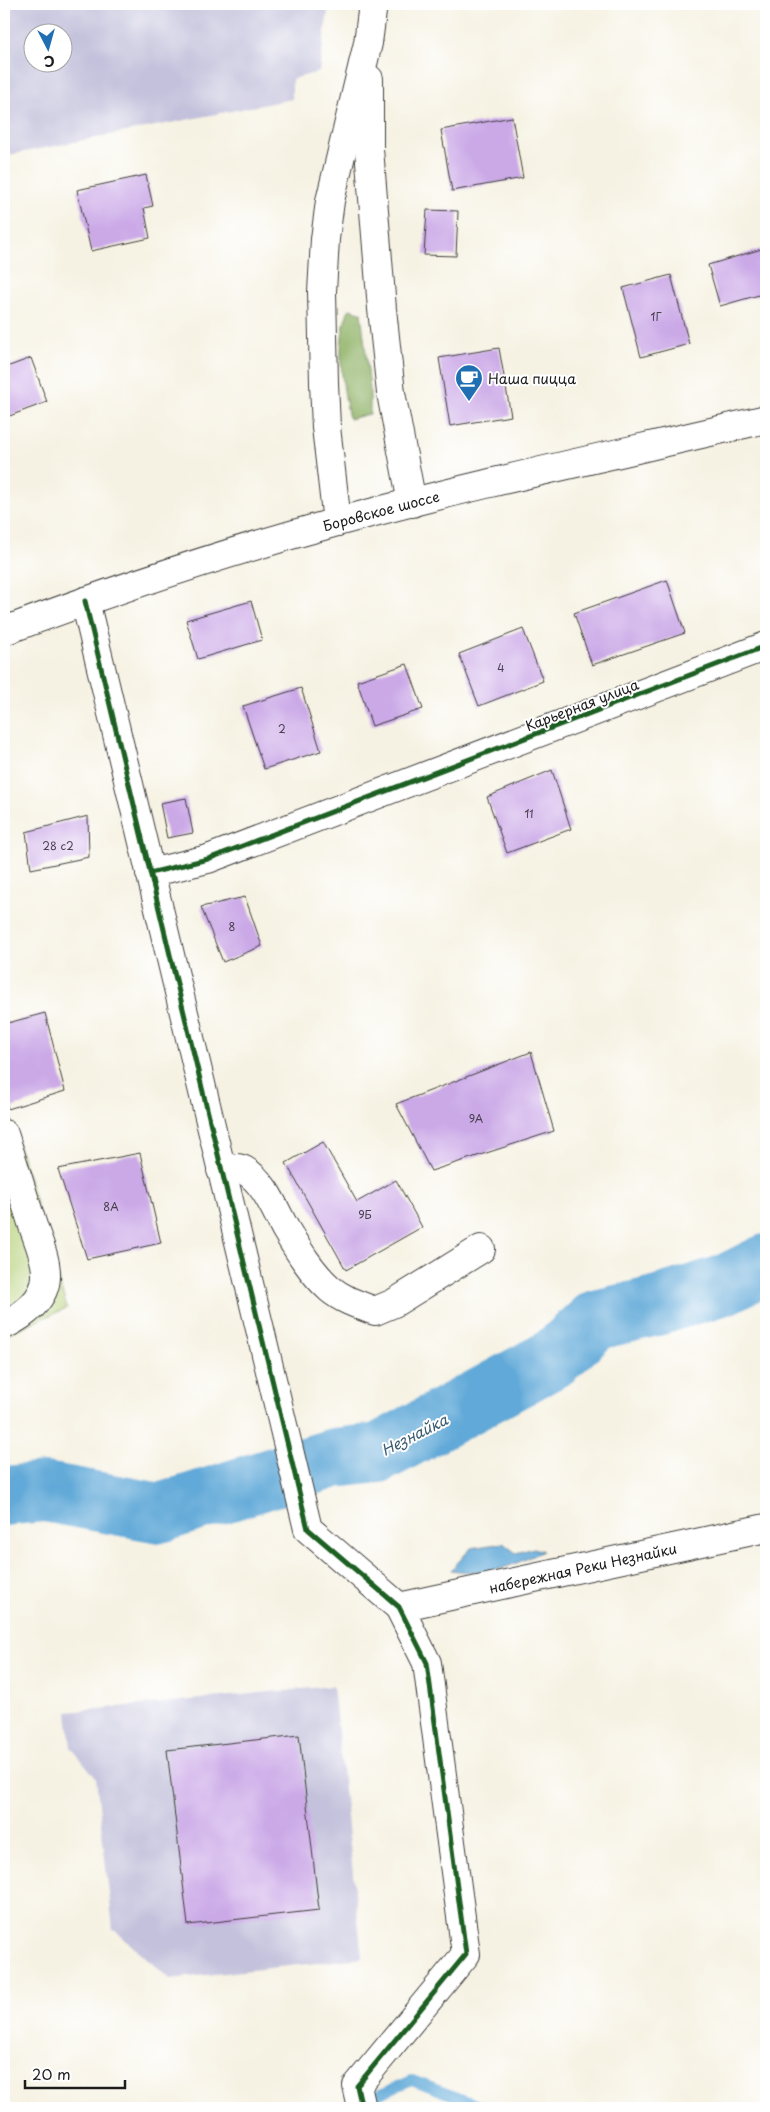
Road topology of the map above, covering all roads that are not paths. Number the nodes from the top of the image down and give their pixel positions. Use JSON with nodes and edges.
{"nodes":[{"id":1,"x":373,"y":4,"type":"edge"},
{"id":2,"x":368,"y":43,"type":"junction"},
{"id":3,"x":766,"y":419,"type":"edge"},
{"id":4,"x":412,"y":503,"type":"junction"},
{"id":5,"x":337,"y":522,"type":"junction"},
{"id":6,"x":85,"y":601,"type":"junction"},
{"id":7,"x":4,"y":631,"type":"edge"},
{"id":8,"x":766,"y":646,"type":"edge"},
{"id":9,"x":150,"y":873,"type":"junction"},
{"id":10,"x":4,"y":1134,"type":"edge"},
{"id":11,"x":222,"y":1170,"type":"junction"},
{"id":12,"x":481,"y":1249,"type":"dead end"},
{"id":13,"x":4,"y":1325,"type":"edge"},
{"id":14,"x":766,"y":1528,"type":"edge"},
{"id":15,"x":399,"y":1608,"type":"junction"},
{"id":16,"x":362,"y":2108,"type":"edge"}],
"edges":[{"from":1,"to":2,"type":"street"},
{"from":2,"to":4,"type":"street"},
{"from":2,"to":5,"type":"street"},
{"from":3,"to":4,"type":"street","name":"Боровское шоссе"},
{"from":4,"to":5,"type":"street","name":"Боровское шоссе"},
{"from":5,"to":6,"type":"street","name":"Боровское шоссе"},
{"from":6,"to":7,"type":"street","name":"Боровское шоссе"},
{"from":6,"to":9,"type":"street"},
{"from":8,"to":9,"type":"street","name":"Карьерная улица"},
{"from":9,"to":11,"type":"street"},
{"from":10,"to":13,"type":"street"},
{"from":11,"to":12,"type":"street"},
{"from":11,"to":15,"type":"street"},
{"from":14,"to":15,"type":"street","name":"набережная Реки Незнайки"},
{"from":15,"to":16,"type":"street"}]}
